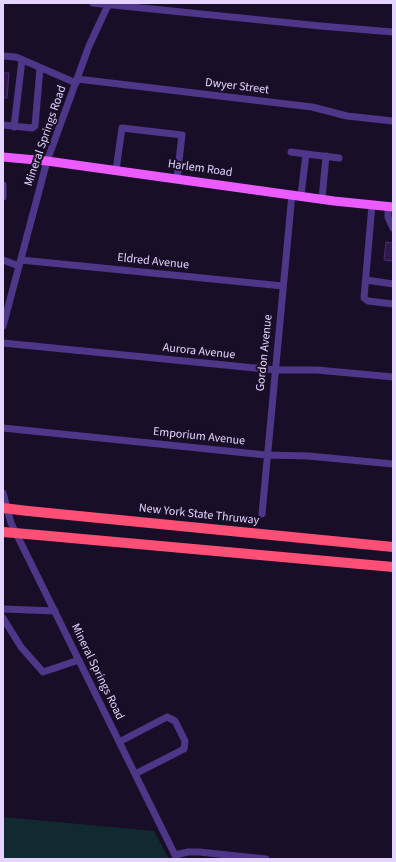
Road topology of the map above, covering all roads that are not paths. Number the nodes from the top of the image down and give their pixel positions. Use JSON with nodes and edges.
{"nodes":[{"id":1,"x":93,"y":3,"type":"edge"},
{"id":2,"x":108,"y":4,"type":"edge"},
{"id":3,"x":393,"y":32,"type":"edge"},
{"id":4,"x":3,"y":56,"type":"edge"},
{"id":5,"x":22,"y":60,"type":"junction"},
{"id":6,"x":40,"y":68,"type":"junction"},
{"id":7,"x":76,"y":81,"type":"junction"},
{"id":8,"x":393,"y":121,"type":"edge"},
{"id":9,"x":3,"y":125,"type":"edge"},
{"id":10,"x":14,"y":127,"type":"junction"},
{"id":11,"x":291,"y":152,"type":"dead end"},
{"id":12,"x":306,"y":154,"type":"junction"},
{"id":13,"x":326,"y":156,"type":"junction"},
{"id":14,"x":3,"y":157,"type":"edge"},
{"id":15,"x":339,"y":158,"type":"dead end"},
{"id":16,"x":47,"y":161,"type":"junction"},
{"id":17,"x":116,"y":170,"type":"junction"},
{"id":18,"x":177,"y":178,"type":"junction"},
{"id":19,"x":3,"y":185,"type":"edge"},
{"id":20,"x":296,"y":195,"type":"junction"},
{"id":21,"x":3,"y":197,"type":"edge"},
{"id":22,"x":322,"y":199,"type":"junction"},
{"id":23,"x":372,"y":205,"type":"junction"},
{"id":24,"x":391,"y":206,"type":"edge"},
{"id":25,"x":393,"y":228,"type":"edge"},
{"id":26,"x":3,"y":260,"type":"edge"},
{"id":27,"x":20,"y":263,"type":"junction"},
{"id":28,"x":366,"y":280,"type":"junction"},
{"id":29,"x":393,"y":284,"type":"edge"},
{"id":30,"x":283,"y":286,"type":"junction"},
{"id":31,"x":6,"y":299,"type":"edge"},
{"id":32,"x":393,"y":304,"type":"edge"},
{"id":33,"x":3,"y":325,"type":"edge"},
{"id":34,"x":3,"y":343,"type":"edge"},
{"id":35,"x":275,"y":370,"type":"junction"},
{"id":36,"x":393,"y":377,"type":"edge"},
{"id":37,"x":3,"y":428,"type":"edge"},
{"id":38,"x":266,"y":455,"type":"junction"},
{"id":39,"x":393,"y":464,"type":"edge"},
{"id":40,"x":3,"y":493,"type":"edge"},
{"id":41,"x":3,"y":508,"type":"edge"},
{"id":42,"x":262,"y":514,"type":"dead end"},
{"id":43,"x":3,"y":532,"type":"edge"},
{"id":44,"x":393,"y":547,"type":"edge"},
{"id":45,"x":393,"y":567,"type":"edge"},
{"id":46,"x":3,"y":608,"type":"edge"},
{"id":47,"x":55,"y":611,"type":"junction"},
{"id":48,"x":3,"y":618,"type":"edge"},
{"id":49,"x":79,"y":660,"type":"junction"},
{"id":50,"x":119,"y":742,"type":"junction"},
{"id":51,"x":135,"y":774,"type":"junction"},
{"id":52,"x":176,"y":857,"type":"edge"},
{"id":53,"x":266,"y":859,"type":"edge"}],
"edges":[{"from":1,"to":2,"type":"street"},
{"from":2,"to":3,"type":"street"},
{"from":2,"to":7,"type":"street","name":"Mineral Springs Road"},
{"from":4,"to":5,"type":"street","name":"Dwyer Street"},
{"from":5,"to":6,"type":"street","name":"Dwyer Street"},
{"from":5,"to":10,"type":"street"},
{"from":6,"to":7,"type":"street","name":"Dwyer Street"},
{"from":6,"to":10,"type":"street"},
{"from":7,"to":8,"type":"street","name":"Dwyer Street"},
{"from":7,"to":16,"type":"street","name":"Mineral Springs Road"},
{"from":9,"to":10,"type":"street"},
{"from":11,"to":12,"type":"street"},
{"from":12,"to":13,"type":"street"},
{"from":12,"to":20,"type":"street","name":"Gordon Avenue"},
{"from":13,"to":15,"type":"street"},
{"from":13,"to":22,"type":"street"},
{"from":14,"to":16,"type":"main road","name":"Harlem Road"},
{"from":16,"to":17,"type":"main road","name":"Harlem Road"},
{"from":16,"to":27,"type":"street","name":"Mineral Springs Road"},
{"from":17,"to":18,"type":"main road","name":"Harlem Road"},
{"from":17,"to":18,"type":"street"},
{"from":18,"to":20,"type":"main road","name":"Harlem Road"},
{"from":19,"to":21,"type":"street"},
{"from":20,"to":22,"type":"main road","name":"Harlem Road"},
{"from":20,"to":30,"type":"street","name":"Gordon Avenue"},
{"from":22,"to":23,"type":"main road","name":"Harlem Road"},
{"from":23,"to":24,"type":"main road","name":"Harlem Road"},
{"from":23,"to":28,"type":"street"},
{"from":24,"to":25,"type":"street"},
{"from":26,"to":27,"type":"street","name":"Eldred Avenue"},
{"from":27,"to":30,"type":"street","name":"Eldred Avenue"},
{"from":27,"to":31,"type":"street","name":"Mineral Springs Road"},
{"from":28,"to":29,"type":"street"},
{"from":28,"to":32,"type":"street"},
{"from":30,"to":35,"type":"street","name":"Gordon Avenue"},
{"from":31,"to":33,"type":"street","name":"Mineral Springs Road"},
{"from":34,"to":35,"type":"street","name":"Aurora Avenue"},
{"from":35,"to":36,"type":"street","name":"Aurora Avenue"},
{"from":35,"to":38,"type":"street","name":"Gordon Avenue"},
{"from":37,"to":38,"type":"street","name":"Emporium Avenue"},
{"from":38,"to":39,"type":"street","name":"Emporium Avenue"},
{"from":38,"to":42,"type":"street","name":"Gordon Avenue"},
{"from":40,"to":47,"type":"street","name":"Mineral Springs Road"},
{"from":41,"to":44,"type":"highway","name":"New York State Thruway","bridge":true},
{"from":43,"to":45,"type":"highway","bridge":true},
{"from":46,"to":47,"type":"street"},
{"from":47,"to":49,"type":"street","name":"Mineral Springs Road"},
{"from":48,"to":49,"type":"street"},
{"from":49,"to":50,"type":"street","name":"Mineral Springs Road"},
{"from":50,"to":51,"type":"street","name":"Mineral Springs Road"},
{"from":50,"to":51,"type":"street"},
{"from":51,"to":52,"type":"street","name":"Mineral Springs Road"},
{"from":52,"to":53,"type":"street"}]}
